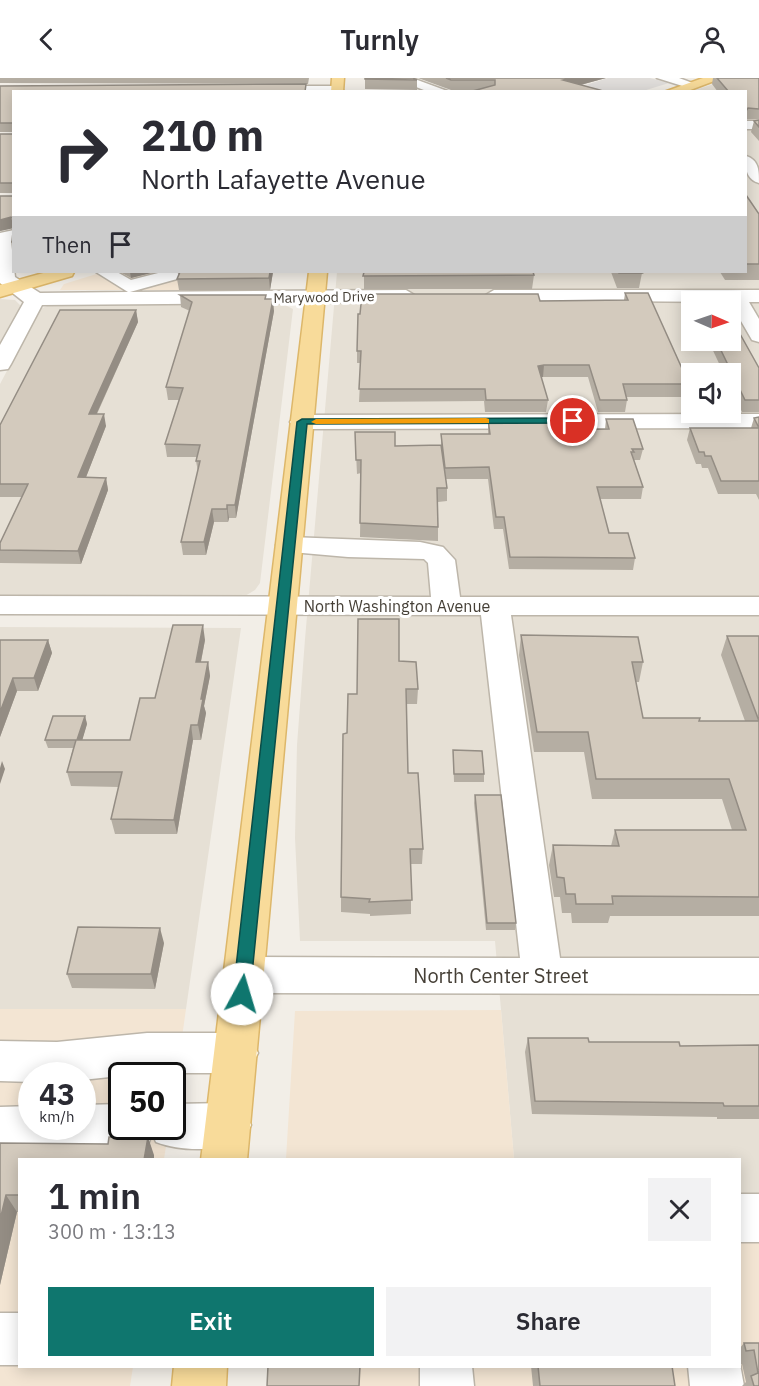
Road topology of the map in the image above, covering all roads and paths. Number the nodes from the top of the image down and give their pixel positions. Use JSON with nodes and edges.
{"nodes":[{"id":1,"x":399,"y":78,"type":"edge"},
{"id":2,"x":663,"y":78,"type":"edge"},
{"id":3,"x":716,"y":78,"type":"edge"},
{"id":4,"x":337,"y":87,"type":"edge"},
{"id":5,"x":680,"y":89,"type":"edge"},
{"id":6,"x":246,"y":90,"type":"edge"},
{"id":7,"x":438,"y":90,"type":"edge"},
{"id":8,"x":747,"y":161,"type":"edge"},
{"id":9,"x":759,"y":178,"type":"edge"},
{"id":10,"x":12,"y":236,"type":"edge"},
{"id":11,"x":61,"y":273,"type":"edge"},
{"id":12,"x":174,"y":273,"type":"edge"},
{"id":13,"x":109,"y":274,"type":"edge"},
{"id":14,"x":317,"y":284,"type":"edge"},
{"id":15,"x":8,"y":288,"type":"edge"},
{"id":16,"x":681,"y":293,"type":"edge"},
{"id":17,"x":426,"y":296,"type":"edge"},
{"id":18,"x":473,"y":296,"type":"edge"},
{"id":19,"x":741,"y":296,"type":"edge"},
{"id":20,"x":759,"y":296,"type":"edge"},
{"id":21,"x":80,"y":298,"type":"junction"},
{"id":22,"x":34,"y":299,"type":"junction"},
{"id":23,"x":741,"y":305,"type":"edge"},
{"id":24,"x":759,"y":336,"type":"edge"},
{"id":25,"x":0,"y":364,"type":"edge"},
{"id":26,"x":759,"y":421,"type":"edge"},
{"id":27,"x":302,"y":422,"type":"junction"},
{"id":28,"x":290,"y":545,"type":"junction"},
{"id":29,"x":0,"y":605,"type":"edge"},
{"id":30,"x":282,"y":606,"type":"junction"},
{"id":31,"x":446,"y":606,"type":"junction"},
{"id":32,"x":495,"y":606,"type":"junction"},
{"id":33,"x":759,"y":606,"type":"edge"},
{"id":34,"x":244,"y":975,"type":"junction"},
{"id":35,"x":542,"y":976,"type":"junction"},
{"id":36,"x":759,"y":976,"type":"edge"},
{"id":37,"x":236,"y":1053,"type":"junction"},
{"id":38,"x":0,"y":1061,"type":"edge"},
{"id":39,"x":108,"y":1127,"type":"edge"},
{"id":40,"x":0,"y":1130,"type":"edge"},
{"id":41,"x":186,"y":1130,"type":"edge"},
{"id":42,"x":226,"y":1142,"type":"edge"},
{"id":43,"x":741,"y":1218,"type":"edge"},
{"id":44,"x":759,"y":1218,"type":"edge"},
{"id":45,"x":0,"y":1339,"type":"edge"},
{"id":46,"x":18,"y":1339,"type":"edge"},
{"id":47,"x":201,"y":1368,"type":"edge"},
{"id":48,"x":446,"y":1368,"type":"edge"},
{"id":49,"x":714,"y":1368,"type":"edge"},
{"id":50,"x":199,"y":1386,"type":"edge"},
{"id":51,"x":447,"y":1386,"type":"edge"},
{"id":52,"x":717,"y":1386,"type":"edge"}],
"edges":[{"from":1,"to":7,"type":"street"},
{"from":2,"to":5,"type":"street"},
{"from":3,"to":5,"type":"main road"},
{"from":4,"to":6,"type":"street"},
{"from":8,"to":9,"type":"street"},
{"from":10,"to":15,"type":"street"},
{"from":11,"to":15,"type":"main road"},
{"from":12,"to":13,"type":"street"},
{"from":13,"to":21,"type":"street"},
{"from":14,"to":17,"type":"street","name":"Marywood Drive"},
{"from":14,"to":21,"type":"street","name":"Marywood Drive"},
{"from":14,"to":27,"type":"main road"},
{"from":15,"to":22,"type":"street"},
{"from":16,"to":18,"type":"street"},
{"from":19,"to":20,"type":"street"},
{"from":21,"to":22,"type":"street","name":"Marywood Drive"},
{"from":22,"to":25,"type":"street"},
{"from":23,"to":24,"type":"street"},
{"from":26,"to":27,"type":"street"},
{"from":27,"to":28,"type":"main road"},
{"from":28,"to":30,"type":"main road"},
{"from":28,"to":31,"type":"street"},
{"from":29,"to":30,"type":"street","name":"North Washington Avenue"},
{"from":30,"to":31,"type":"street","name":"North Washington Avenue"},
{"from":30,"to":34,"type":"main road"},
{"from":31,"to":32,"type":"street","name":"North Washington Avenue"},
{"from":32,"to":33,"type":"street","name":"North Washington Avenue"},
{"from":32,"to":35,"type":"street"},
{"from":34,"to":35,"type":"street","name":"North Center Street"},
{"from":34,"to":37,"type":"main road"},
{"from":35,"to":36,"type":"street","name":"North Center Street"},
{"from":37,"to":38,"type":"street"},
{"from":37,"to":42,"type":"main road"},
{"from":39,"to":40,"type":"street"},
{"from":41,"to":42,"type":"street"},
{"from":43,"to":44,"type":"street"},
{"from":45,"to":46,"type":"street"},
{"from":47,"to":50,"type":"main road"},
{"from":48,"to":51,"type":"street"},
{"from":49,"to":52,"type":"street"}]}
